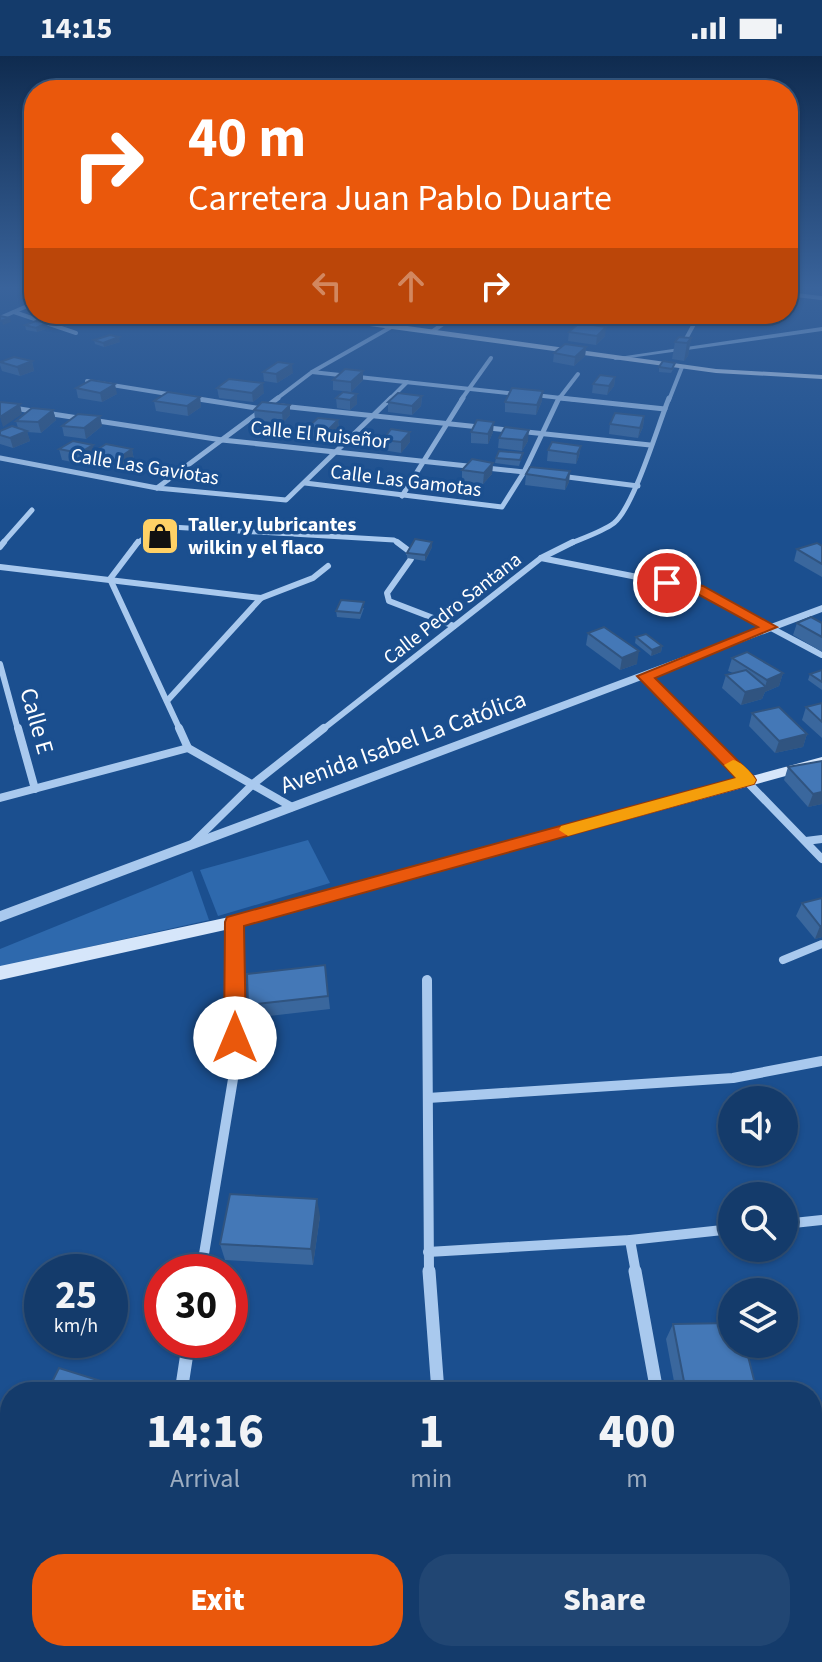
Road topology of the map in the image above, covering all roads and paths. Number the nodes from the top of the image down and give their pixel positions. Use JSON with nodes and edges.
{"nodes":[{"id":1,"x":331,"y":361,"type":"edge"},
{"id":2,"x":489,"y":361,"type":"edge"},
{"id":3,"x":637,"y":361,"type":"edge"},
{"id":4,"x":682,"y":367,"type":"junction"},
{"id":5,"x":312,"y":372,"type":"junction"},
{"id":6,"x":578,"y":374,"type":"dead end"},
{"id":7,"x":822,"y":377,"type":"edge"},
{"id":8,"x":87,"y":381,"type":"edge"},
{"id":9,"x":407,"y":382,"type":"junction"},
{"id":10,"x":468,"y":389,"type":"junction"},
{"id":11,"x":559,"y":398,"type":"junction"},
{"id":12,"x":0,"y":406,"type":"edge"},
{"id":13,"x":264,"y":407,"type":"junction"},
{"id":14,"x":665,"y":409,"type":"junction"},
{"id":15,"x":373,"y":415,"type":"junction"},
{"id":16,"x":448,"y":424,"type":"junction"},
{"id":17,"x":543,"y":435,"type":"junction"},
{"id":18,"x":222,"y":440,"type":"junction"},
{"id":19,"x":650,"y":445,"type":"junction"},
{"id":20,"x":335,"y":451,"type":"junction"},
{"id":21,"x":0,"y":458,"type":"edge"},
{"id":22,"x":425,"y":462,"type":"junction"},
{"id":23,"x":524,"y":472,"type":"junction"},
{"id":24,"x":539,"y":474,"type":"edge"},
{"id":25,"x":553,"y":476,"type":"edge"},
{"id":26,"x":305,"y":483,"type":"junction"},
{"id":27,"x":638,"y":486,"type":"junction"},
{"id":28,"x":157,"y":488,"type":"junction"},
{"id":29,"x":402,"y":496,"type":"junction"},
{"id":30,"x":32,"y":510,"type":"dead end"},
{"id":31,"x":0,"y":547,"type":"edge"},
{"id":32,"x":541,"y":558,"type":"junction"},
{"id":33,"x":328,"y":566,"type":"dead end"},
{"id":34,"x":0,"y":567,"type":"edge"},
{"id":35,"x":110,"y":579,"type":"junction"},
{"id":36,"x":261,"y":598,"type":"junction"},
{"id":37,"x":822,"y":608,"type":"edge"},
{"id":38,"x":454,"y":626,"type":"junction"},
{"id":39,"x":770,"y":627,"type":"junction"},
{"id":40,"x":822,"y":655,"type":"edge"},
{"id":41,"x":0,"y":664,"type":"edge"},
{"id":42,"x":645,"y":676,"type":"junction"},
{"id":43,"x":167,"y":701,"type":"junction"},
{"id":44,"x":188,"y":748,"type":"junction"},
{"id":45,"x":822,"y":761,"type":"edge"},
{"id":46,"x":748,"y":780,"type":"junction"},
{"id":47,"x":253,"y":784,"type":"junction"},
{"id":48,"x":35,"y":789,"type":"junction"},
{"id":49,"x":0,"y":798,"type":"edge"},
{"id":50,"x":292,"y":807,"type":"junction"},
{"id":51,"x":822,"y":839,"type":"edge"},
{"id":52,"x":806,"y":841,"type":"junction"},
{"id":53,"x":190,"y":845,"type":"junction"},
{"id":54,"x":822,"y":859,"type":"edge"},
{"id":55,"x":0,"y":917,"type":"edge"},
{"id":56,"x":234,"y":922,"type":"junction"},
{"id":57,"x":822,"y":944,"type":"edge"},
{"id":58,"x":783,"y":960,"type":"dead end"},
{"id":59,"x":0,"y":973,"type":"edge"},
{"id":60,"x":427,"y":980,"type":"dead end"},
{"id":61,"x":822,"y":1061,"type":"edge"},
{"id":62,"x":428,"y":1098,"type":"junction"},
{"id":63,"x":822,"y":1220,"type":"edge"},
{"id":64,"x":798,"y":1223,"type":"edge"},
{"id":65,"x":718,"y":1231,"type":"edge"},
{"id":66,"x":630,"y":1240,"type":"junction"},
{"id":67,"x":428,"y":1252,"type":"junction"},
{"id":68,"x":204,"y":1254,"type":"edge"},
{"id":69,"x":186,"y":1358,"type":"edge"},
{"id":70,"x":183,"y":1382,"type":"edge"},
{"id":71,"x":437,"y":1382,"type":"edge"},
{"id":72,"x":655,"y":1382,"type":"edge"}],
"edges":[{"from":1,"to":5,"type":"street"},
{"from":2,"to":10,"type":"street"},
{"from":3,"to":4,"type":"main road"},
{"from":4,"to":7,"type":"main road"},
{"from":4,"to":14,"type":"street","name":"Calle Pedro Santana"},
{"from":5,"to":9,"type":"street"},
{"from":5,"to":13,"type":"street"},
{"from":6,"to":11,"type":"street"},
{"from":8,"to":13,"type":"street"},
{"from":9,"to":10,"type":"street"},
{"from":9,"to":15,"type":"street"},
{"from":10,"to":11,"type":"street"},
{"from":10,"to":16,"type":"street"},
{"from":11,"to":14,"type":"street"},
{"from":11,"to":17,"type":"street"},
{"from":12,"to":18,"type":"street","name":"Calle El Ruiseñor"},
{"from":13,"to":15,"type":"street"},
{"from":13,"to":18,"type":"street"},
{"from":14,"to":19,"type":"street","name":"Calle Pedro Santana"},
{"from":15,"to":16,"type":"street"},
{"from":15,"to":20,"type":"street"},
{"from":16,"to":17,"type":"street"},
{"from":16,"to":22,"type":"street"},
{"from":17,"to":19,"type":"street"},
{"from":17,"to":23,"type":"street"},
{"from":18,"to":20,"type":"street","name":"Calle El Ruiseñor"},
{"from":18,"to":28,"type":"street"},
{"from":19,"to":27,"type":"street","name":"Calle Pedro Santana"},
{"from":20,"to":22,"type":"street","name":"Calle El Ruiseñor"},
{"from":20,"to":26,"type":"street"},
{"from":21,"to":28,"type":"street","name":"Calle Las Gaviotas"},
{"from":22,"to":23,"type":"street","name":"Calle El Ruiseñor"},
{"from":22,"to":29,"type":"street"},
{"from":23,"to":24,"type":"street","name":"Calle El Ruiseñor"},
{"from":23,"to":29,"type":"street","name":"Calle Las Gamotas"},
{"from":25,"to":27,"type":"street"},
{"from":26,"to":28,"type":"street","name":"Calle Las Gaviotas"},
{"from":26,"to":29,"type":"street","name":"Calle Las Gamotas"},
{"from":27,"to":32,"type":"street","name":"Calle Pedro Santana"},
{"from":30,"to":31,"type":"street"},
{"from":32,"to":38,"type":"street","name":"Calle Pedro Santana"},
{"from":32,"to":39,"type":"street"},
{"from":33,"to":36,"type":"street"},
{"from":34,"to":35,"type":"street"},
{"from":35,"to":36,"type":"street"},
{"from":35,"to":38,"type":"street"},
{"from":35,"to":43,"type":"street"},
{"from":36,"to":43,"type":"street"},
{"from":37,"to":39,"type":"street","name":"Avenida Isabel La Católica"},
{"from":38,"to":47,"type":"street","name":"Calle Pedro Santana"},
{"from":39,"to":40,"type":"street"},
{"from":39,"to":42,"type":"street","name":"Avenida Isabel La Católica"},
{"from":41,"to":48,"type":"street","name":"Calle E"},
{"from":42,"to":46,"type":"street"},
{"from":42,"to":50,"type":"street","name":"Avenida Isabel La Católica"},
{"from":43,"to":44,"type":"street"},
{"from":44,"to":47,"type":"street"},
{"from":44,"to":48,"type":"street"},
{"from":45,"to":46,"type":"main road"},
{"from":46,"to":52,"type":"street"},
{"from":46,"to":56,"type":"main road"},
{"from":47,"to":50,"type":"street"},
{"from":47,"to":53,"type":"street","name":"Calle Pedro Santana"},
{"from":48,"to":49,"type":"street"},
{"from":50,"to":53,"type":"street","name":"Avenida Isabel La Católica"},
{"from":51,"to":52,"type":"street"},
{"from":52,"to":54,"type":"street"},
{"from":53,"to":55,"type":"street","name":"Avenida Isabel La Católica"},
{"from":56,"to":59,"type":"main road"},
{"from":56,"to":68,"type":"street"},
{"from":57,"to":58,"type":"street"},
{"from":60,"to":62,"type":"street"},
{"from":61,"to":62,"type":"street"},
{"from":62,"to":67,"type":"street"},
{"from":63,"to":64,"type":"street"},
{"from":65,"to":66,"type":"street"},
{"from":66,"to":67,"type":"street"},
{"from":66,"to":72,"type":"street"},
{"from":67,"to":71,"type":"street"},
{"from":69,"to":70,"type":"street"}]}
